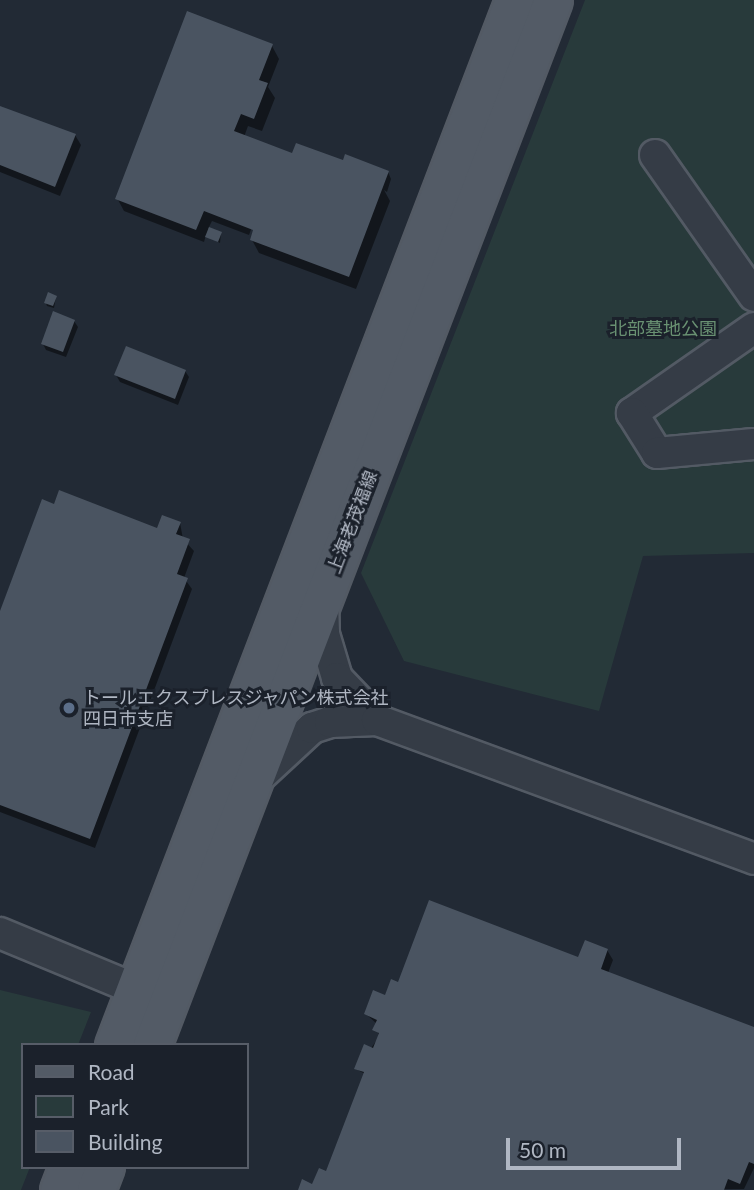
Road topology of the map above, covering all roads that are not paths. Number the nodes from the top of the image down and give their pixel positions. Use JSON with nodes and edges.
{"nodes":[{"id":1,"x":513,"y":0,"type":"edge"},
{"id":2,"x":553,"y":0,"type":"edge"},
{"id":3,"x":655,"y":155,"type":"dead end"},
{"id":4,"x":754,"y":296,"type":"edge"},
{"id":5,"x":754,"y":328,"type":"edge"},
{"id":6,"x":754,"y":444,"type":"edge"},
{"id":7,"x":322,"y":600,"type":"junction"},
{"id":8,"x":377,"y":720,"type":"junction"},
{"id":9,"x":251,"y":786,"type":"junction"},
{"id":10,"x":754,"y":859,"type":"edge"},
{"id":11,"x":0,"y":933,"type":"edge"},
{"id":12,"x":135,"y":989,"type":"junction"},
{"id":13,"x":115,"y":1043,"type":"edge"},
{"id":14,"x":153,"y":1043,"type":"edge"},
{"id":15,"x":67,"y":1169,"type":"edge"},
{"id":16,"x":104,"y":1169,"type":"edge"},
{"id":17,"x":59,"y":1190,"type":"edge"},
{"id":18,"x":96,"y":1190,"type":"edge"}],
"edges":[{"from":1,"to":12,"type":"main road","name":"上海老茂福線"},
{"from":2,"to":7,"type":"main road","name":"上海老茂福線"},
{"from":3,"to":4,"type":"street"},
{"from":5,"to":6,"type":"street"},
{"from":7,"to":8,"type":"street"},
{"from":7,"to":9,"type":"main road","name":"上海老茂福線"},
{"from":8,"to":9,"type":"street"},
{"from":8,"to":10,"type":"street"},
{"from":9,"to":14,"type":"main road","name":"上海老茂福線"},
{"from":11,"to":12,"type":"street"},
{"from":12,"to":13,"type":"main road","name":"上海老茂福線"},
{"from":15,"to":17,"type":"main road"},
{"from":16,"to":18,"type":"main road"}]}
